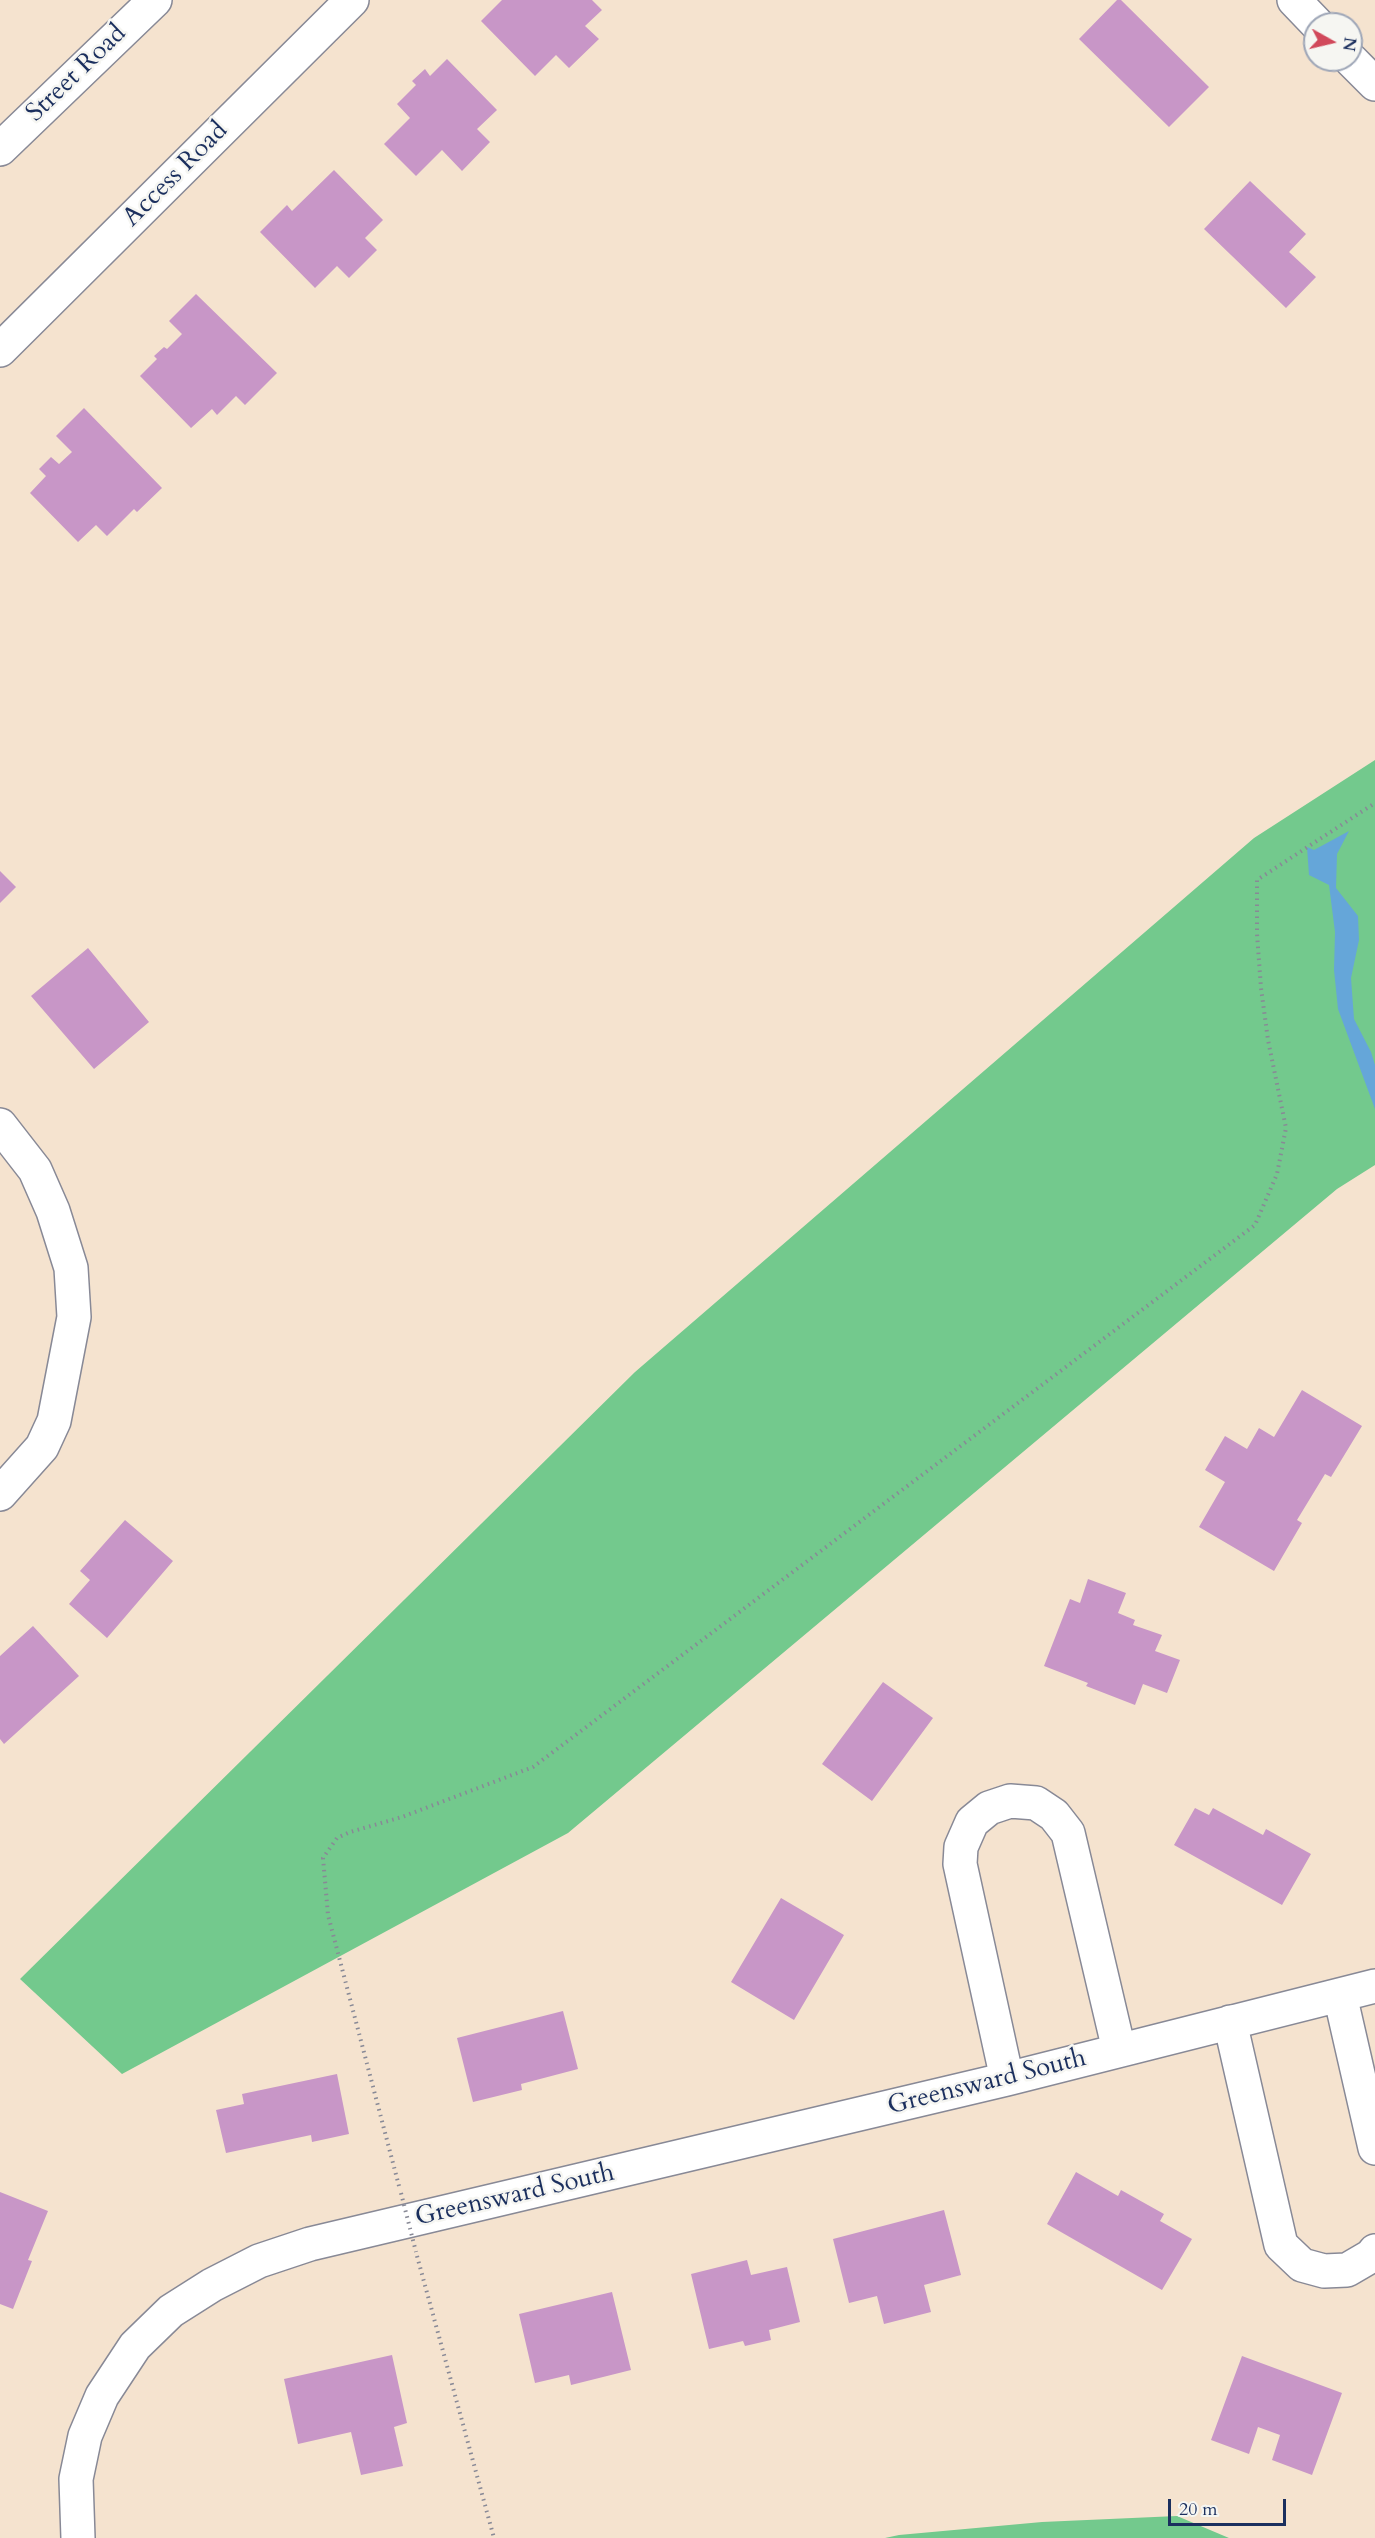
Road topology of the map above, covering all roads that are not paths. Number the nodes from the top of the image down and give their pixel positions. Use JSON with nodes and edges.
{"nodes":[{"id":1,"x":155,"y":0,"type":"edge"},
{"id":2,"x":352,"y":0,"type":"edge"},
{"id":3,"x":1294,"y":0,"type":"edge"},
{"id":4,"x":1306,"y":12,"type":"edge"},
{"id":5,"x":1363,"y":72,"type":"edge"},
{"id":6,"x":1375,"y":84,"type":"edge"},
{"id":7,"x":0,"y":149,"type":"edge"},
{"id":8,"x":0,"y":350,"type":"edge"},
{"id":9,"x":0,"y":1125,"type":"edge"},
{"id":10,"x":0,"y":1494,"type":"edge"},
{"id":11,"x":1375,"y":1986,"type":"edge"},
{"id":12,"x":1340,"y":1995,"type":"junction"},
{"id":13,"x":1230,"y":2022,"type":"junction"},
{"id":14,"x":1119,"y":2050,"type":"junction"},
{"id":15,"x":1007,"y":2079,"type":"junction"},
{"id":16,"x":1375,"y":2148,"type":"edge"},
{"id":17,"x":1375,"y":2251,"type":"edge"},
{"id":18,"x":78,"y":2538,"type":"edge"}],
"edges":[{"from":1,"to":7,"type":"street","name":"Street Road"},
{"from":2,"to":8,"type":"street","name":"Access Road"},
{"from":3,"to":4,"type":"street"},
{"from":5,"to":6,"type":"street"},
{"from":9,"to":10,"type":"street"},
{"from":11,"to":12,"type":"street"},
{"from":12,"to":13,"type":"street"},
{"from":12,"to":16,"type":"street"},
{"from":13,"to":14,"type":"street","name":"Greensward South"},
{"from":13,"to":17,"type":"street"},
{"from":14,"to":15,"type":"street","name":"Greensward South"},
{"from":14,"to":15,"type":"street"},
{"from":15,"to":18,"type":"street","name":"Greensward South"}]}
